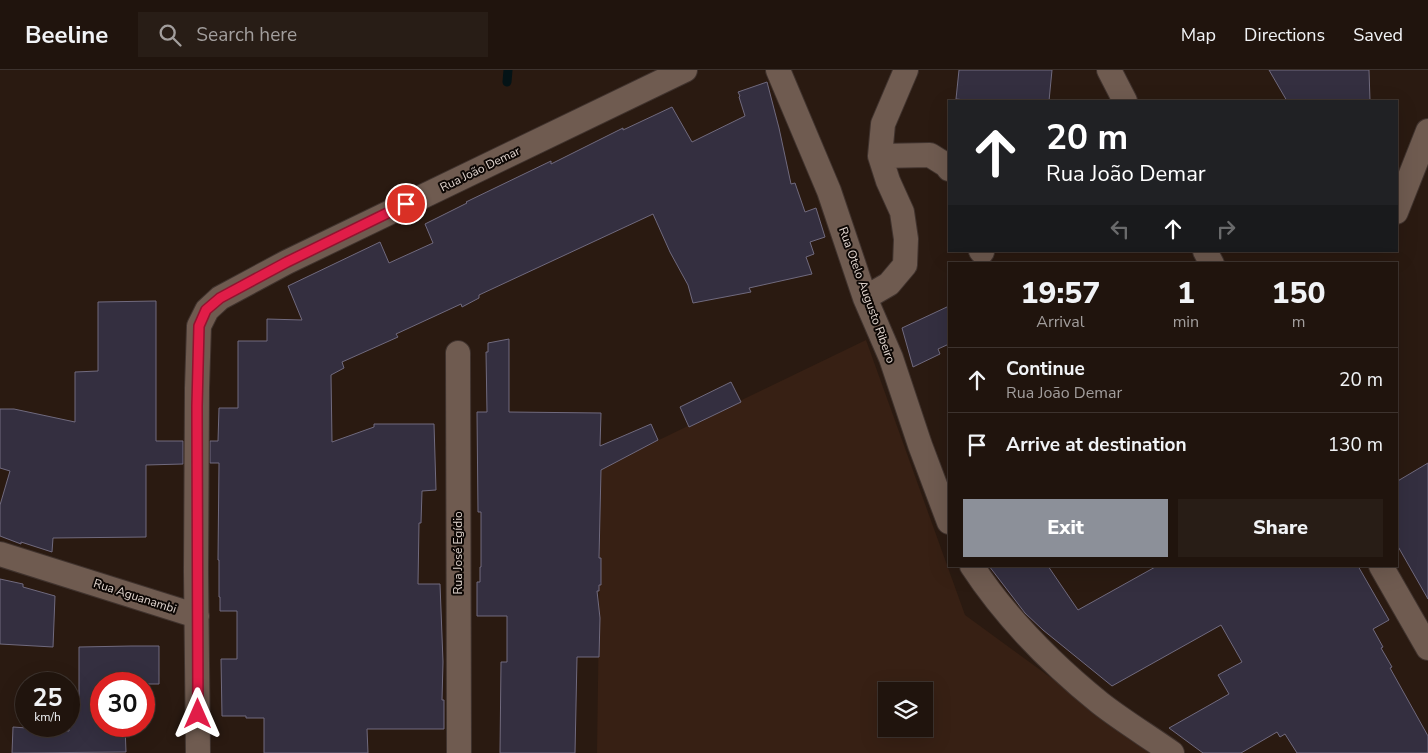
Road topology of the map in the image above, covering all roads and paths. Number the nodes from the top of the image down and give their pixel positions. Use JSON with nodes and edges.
{"nodes":[{"id":1,"x":685,"y":70,"type":"edge"},
{"id":2,"x":778,"y":70,"type":"edge"},
{"id":3,"x":906,"y":70,"type":"edge"},
{"id":4,"x":1109,"y":70,"type":"edge"},
{"id":5,"x":1124,"y":100,"type":"edge"},
{"id":6,"x":1428,"y":131,"type":"edge"},
{"id":7,"x":880,"y":156,"type":"junction"},
{"id":8,"x":948,"y":168,"type":"edge"},
{"id":9,"x":1398,"y":207,"type":"edge"},
{"id":10,"x":865,"y":298,"type":"junction"},
{"id":11,"x":458,"y":352,"type":"dead end"},
{"id":12,"x":948,"y":519,"type":"edge"},
{"id":13,"x":0,"y":554,"type":"edge"},
{"id":14,"x":973,"y":567,"type":"edge"},
{"id":15,"x":1382,"y":567,"type":"edge"},
{"id":16,"x":197,"y":616,"type":"junction"},
{"id":17,"x":1428,"y":648,"type":"edge"},
{"id":18,"x":198,"y":753,"type":"edge"},
{"id":19,"x":458,"y":753,"type":"edge"},
{"id":20,"x":1172,"y":753,"type":"edge"}],
"edges":[{"from":1,"to":16,"type":"street","name":"Rua João Demar"},
{"from":2,"to":10,"type":"street","name":"Rua Otelo Augusto Ribeiro"},
{"from":3,"to":7,"type":"street"},
{"from":4,"to":5,"type":"street"},
{"from":6,"to":9,"type":"street"},
{"from":7,"to":8,"type":"street"},
{"from":7,"to":10,"type":"street"},
{"from":10,"to":12,"type":"street","name":"Rua Otelo Augusto Ribeiro"},
{"from":11,"to":19,"type":"street","name":"Rua José Egídio"},
{"from":13,"to":16,"type":"street","name":"Rua Aguanambi"},
{"from":14,"to":20,"type":"street"},
{"from":15,"to":17,"type":"street"},
{"from":16,"to":18,"type":"street"}]}
